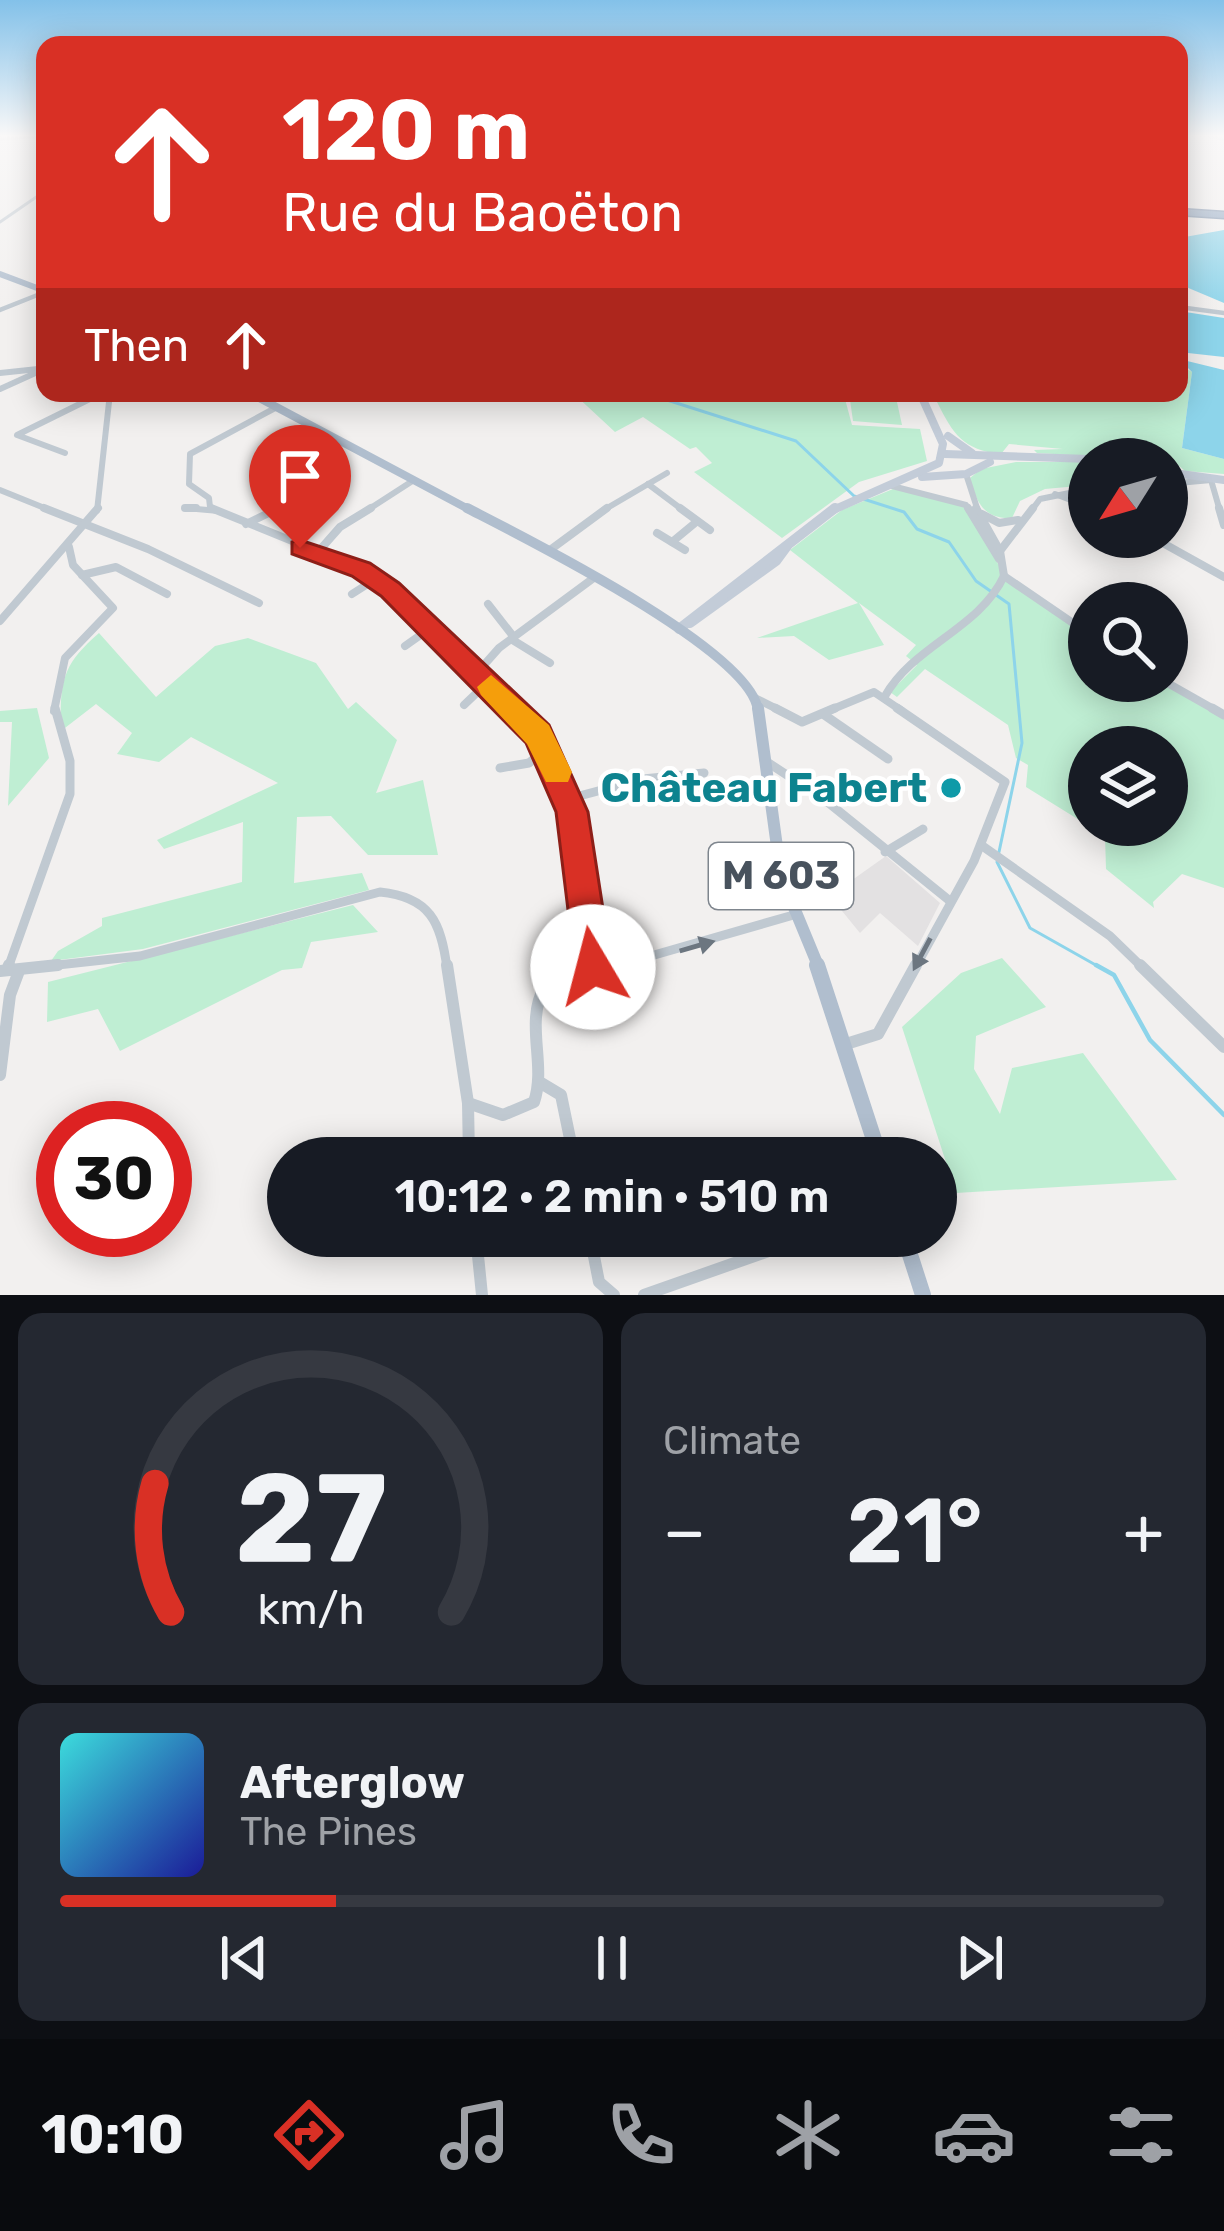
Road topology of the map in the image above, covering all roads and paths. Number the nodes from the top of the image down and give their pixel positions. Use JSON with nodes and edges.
{"nodes":[{"id":1,"x":36,"y":196,"type":"edge"},
{"id":2,"x":1188,"y":214,"type":"edge"},
{"id":3,"x":1221,"y":216,"type":"edge"},
{"id":4,"x":0,"y":222,"type":"edge"},
{"id":5,"x":0,"y":274,"type":"edge"},
{"id":6,"x":36,"y":288,"type":"edge"},
{"id":7,"x":36,"y":295,"type":"edge"},
{"id":8,"x":1188,"y":308,"type":"edge"},
{"id":9,"x":0,"y":310,"type":"edge"},
{"id":10,"x":1224,"y":313,"type":"edge"},
{"id":11,"x":36,"y":371,"type":"edge"},
{"id":12,"x":0,"y":373,"type":"edge"},
{"id":13,"x":36,"y":374,"type":"edge"},
{"id":14,"x":0,"y":389,"type":"edge"},
{"id":15,"x":87,"y":402,"type":"edge"},
{"id":16,"x":106,"y":402,"type":"edge"},
{"id":17,"x":267,"y":402,"type":"edge"},
{"id":18,"x":927,"y":402,"type":"edge"},
{"id":19,"x":928,"y":402,"type":"edge"},
{"id":20,"x":277,"y":407,"type":"junction"},
{"id":21,"x":947,"y":436,"type":"junction"},
{"id":22,"x":65,"y":453,"type":"dead end"},
{"id":23,"x":957,"y":454,"type":"junction"},
{"id":24,"x":942,"y":458,"type":"junction"},
{"id":25,"x":998,"y":459,"type":"junction"},
{"id":26,"x":1068,"y":459,"type":"edge"},
{"id":27,"x":970,"y":467,"type":"junction"},
{"id":28,"x":949,"y":471,"type":"junction"},
{"id":29,"x":667,"y":473,"type":"dead end"},
{"id":30,"x":416,"y":479,"type":"junction"},
{"id":31,"x":1188,"y":479,"type":"edge"},
{"id":32,"x":1224,"y":479,"type":"edge"},
{"id":33,"x":1211,"y":480,"type":"junction"},
{"id":34,"x":648,"y":484,"type":"junction"},
{"id":35,"x":892,"y":486,"type":"junction"},
{"id":36,"x":0,"y":490,"type":"edge"},
{"id":37,"x":868,"y":490,"type":"junction"},
{"id":38,"x":1068,"y":492,"type":"edge"},
{"id":39,"x":1053,"y":494,"type":"junction"},
{"id":40,"x":1068,"y":499,"type":"edge"},
{"id":41,"x":210,"y":507,"type":"junction"},
{"id":42,"x":185,"y":508,"type":"dead end"},
{"id":43,"x":275,"y":510,"type":"dead end"},
{"id":44,"x":980,"y":513,"type":"junction"},
{"id":45,"x":1020,"y":520,"type":"junction"},
{"id":46,"x":999,"y":523,"type":"junction"},
{"id":47,"x":86,"y":524,"type":"junction"},
{"id":48,"x":246,"y":524,"type":"junction"},
{"id":49,"x":695,"y":524,"type":"junction"},
{"id":50,"x":1224,"y":525,"type":"edge"},
{"id":51,"x":984,"y":528,"type":"junction"},
{"id":52,"x":710,"y":530,"type":"dead end"},
{"id":53,"x":657,"y":532,"type":"dead end"},
{"id":54,"x":1009,"y":533,"type":"junction"},
{"id":55,"x":672,"y":542,"type":"junction"},
{"id":56,"x":69,"y":547,"type":"junction"},
{"id":57,"x":550,"y":550,"type":"junction"},
{"id":58,"x":685,"y":550,"type":"dead end"},
{"id":59,"x":318,"y":552,"type":"junction"},
{"id":60,"x":999,"y":555,"type":"junction"},
{"id":61,"x":1188,"y":557,"type":"edge"},
{"id":62,"x":82,"y":575,"type":"junction"},
{"id":63,"x":598,"y":575,"type":"junction"},
{"id":64,"x":1004,"y":576,"type":"junction"},
{"id":65,"x":1224,"y":577,"type":"edge"},
{"id":66,"x":374,"y":580,"type":"junction"},
{"id":67,"x":167,"y":594,"type":"dead end"},
{"id":68,"x":352,"y":594,"type":"dead end"},
{"id":69,"x":259,"y":602,"type":"dead end"},
{"id":70,"x":488,"y":604,"type":"dead end"},
{"id":71,"x":435,"y":613,"type":"dead end"},
{"id":72,"x":699,"y":615,"type":"junction"},
{"id":73,"x":662,"y":616,"type":"junction"},
{"id":74,"x":1068,"y":620,"type":"edge"},
{"id":75,"x":0,"y":621,"type":"edge"},
{"id":76,"x":427,"y":626,"type":"junction"},
{"id":77,"x":682,"y":626,"type":"junction"},
{"id":78,"x":512,"y":638,"type":"junction"},
{"id":79,"x":405,"y":646,"type":"dead end"},
{"id":80,"x":704,"y":648,"type":"junction"},
{"id":81,"x":550,"y":663,"type":"dead end"},
{"id":82,"x":476,"y":674,"type":"junction"},
{"id":83,"x":486,"y":684,"type":"junction"},
{"id":84,"x":1188,"y":695,"type":"edge"},
{"id":85,"x":885,"y":696,"type":"junction"},
{"id":86,"x":758,"y":699,"type":"junction"},
{"id":87,"x":464,"y":705,"type":"dead end"},
{"id":88,"x":824,"y":714,"type":"junction"},
{"id":89,"x":1224,"y":715,"type":"edge"},
{"id":90,"x":546,"y":749,"type":"junction"},
{"id":91,"x":762,"y":759,"type":"junction"},
{"id":92,"x":889,"y":759,"type":"dead end"},
{"id":93,"x":500,"y":768,"type":"dead end"},
{"id":94,"x":704,"y":773,"type":"dead end"},
{"id":95,"x":568,"y":799,"type":"junction"},
{"id":96,"x":923,"y":829,"type":"dead end"},
{"id":97,"x":981,"y":845,"type":"junction"},
{"id":98,"x":885,"y":852,"type":"junction"},
{"id":99,"x":950,"y":901,"type":"junction"},
{"id":100,"x":798,"y":913,"type":"junction"},
{"id":101,"x":9,"y":971,"type":"edge"},
{"id":102,"x":594,"y":971,"type":"junction"},
{"id":103,"x":845,"y":1044,"type":"junction"},
{"id":104,"x":1224,"y":1047,"type":"edge"},
{"id":105,"x":0,"y":1075,"type":"edge"},
{"id":106,"x":541,"y":1083,"type":"junction"},
{"id":107,"x":468,"y":1103,"type":"junction"},
{"id":108,"x":469,"y":1137,"type":"edge"},
{"id":109,"x":570,"y":1137,"type":"edge"},
{"id":110,"x":874,"y":1137,"type":"edge"},
{"id":111,"x":478,"y":1257,"type":"edge"},
{"id":112,"x":594,"y":1257,"type":"edge"},
{"id":113,"x":752,"y":1257,"type":"edge"},
{"id":114,"x":910,"y":1257,"type":"edge"},
{"id":115,"x":482,"y":1295,"type":"edge"},
{"id":116,"x":614,"y":1295,"type":"edge"},
{"id":117,"x":644,"y":1295,"type":"edge"},
{"id":118,"x":922,"y":1295,"type":"edge"}],
"edges":[{"from":1,"to":4,"type":"street"},
{"from":2,"to":3,"type":"highway"},
{"from":5,"to":6,"type":"main road"},
{"from":7,"to":9,"type":"street"},
{"from":8,"to":10,"type":"street"},
{"from":11,"to":12,"type":"street"},
{"from":13,"to":14,"type":"street"},
{"from":15,"to":22,"type":"street"},
{"from":16,"to":47,"type":"street"},
{"from":17,"to":20,"type":"main road"},
{"from":18,"to":24,"type":"main road"},
{"from":19,"to":21,"type":"main road"},
{"from":20,"to":30,"type":"main road"},
{"from":20,"to":41,"type":"street"},
{"from":21,"to":23,"type":"main road"},
{"from":21,"to":25,"type":"main road"},
{"from":23,"to":24,"type":"main road"},
{"from":23,"to":27,"type":"main road"},
{"from":24,"to":28,"type":"main road"},
{"from":24,"to":37,"type":"main road"},
{"from":25,"to":26,"type":"main road"},
{"from":25,"to":27,"type":"main road"},
{"from":27,"to":28,"type":"main road"},
{"from":27,"to":44,"type":"street"},
{"from":28,"to":35,"type":"main road"},
{"from":29,"to":34,"type":"street"},
{"from":30,"to":57,"type":"main road"},
{"from":30,"to":59,"type":"street"},
{"from":31,"to":33,"type":"main road"},
{"from":32,"to":33,"type":"main road"},
{"from":33,"to":50,"type":"street"},
{"from":34,"to":49,"type":"street"},
{"from":34,"to":57,"type":"street"},
{"from":35,"to":37,"type":"main road"},
{"from":35,"to":51,"type":"street"},
{"from":36,"to":47,"type":"street"},
{"from":37,"to":72,"type":"main road"},
{"from":38,"to":39,"type":"street"},
{"from":39,"to":40,"type":"street"},
{"from":39,"to":45,"type":"street"},
{"from":41,"to":42,"type":"street"},
{"from":41,"to":48,"type":"street"},
{"from":43,"to":48,"type":"street"},
{"from":44,"to":46,"type":"street"},
{"from":44,"to":51,"type":"street"},
{"from":45,"to":46,"type":"street"},
{"from":45,"to":54,"type":"street"},
{"from":46,"to":51,"type":"street"},
{"from":47,"to":56,"type":"street"},
{"from":47,"to":69,"type":"street"},
{"from":48,"to":59,"type":"street"},
{"from":49,"to":52,"type":"street"},
{"from":49,"to":55,"type":"street"},
{"from":51,"to":54,"type":"street"},
{"from":51,"to":60,"type":"street"},
{"from":53,"to":55,"type":"street"},
{"from":54,"to":60,"type":"street"},
{"from":55,"to":58,"type":"street"},
{"from":56,"to":62,"type":"street"},
{"from":56,"to":75,"type":"street"},
{"from":57,"to":63,"type":"main road"},
{"from":59,"to":66,"type":"street"},
{"from":60,"to":64,"type":"street"},
{"from":61,"to":65,"type":"street"},
{"from":62,"to":67,"type":"street"},
{"from":62,"to":101,"type":"street"},
{"from":63,"to":73,"type":"main road"},
{"from":63,"to":78,"type":"street"},
{"from":64,"to":74,"type":"street"},
{"from":64,"to":85,"type":"street"},
{"from":66,"to":68,"type":"street"},
{"from":66,"to":76,"type":"street"},
{"from":70,"to":78,"type":"street"},
{"from":71,"to":76,"type":"street"},
{"from":72,"to":73,"type":"main road"},
{"from":72,"to":77,"type":"main road"},
{"from":72,"to":80,"type":"main road"},
{"from":73,"to":77,"type":"main road"},
{"from":76,"to":79,"type":"street"},
{"from":76,"to":82,"type":"street"},
{"from":77,"to":80,"type":"main road"},
{"from":78,"to":81,"type":"street"},
{"from":78,"to":82,"type":"street"},
{"from":80,"to":86,"type":"main road"},
{"from":82,"to":83,"type":"street"},
{"from":83,"to":87,"type":"street"},
{"from":83,"to":90,"type":"street"},
{"from":84,"to":89,"type":"street"},
{"from":85,"to":88,"type":"street"},
{"from":85,"to":97,"type":"street"},
{"from":86,"to":88,"type":"street"},
{"from":86,"to":91,"type":"main road","number":"M 603"},
{"from":88,"to":92,"type":"street"},
{"from":90,"to":93,"type":"street"},
{"from":90,"to":95,"type":"street"},
{"from":91,"to":98,"type":"street"},
{"from":91,"to":100,"type":"main road","number":"M 603"},
{"from":94,"to":95,"type":"street"},
{"from":95,"to":102,"type":"street"},
{"from":96,"to":98,"type":"street"},
{"from":97,"to":99,"type":"street"},
{"from":97,"to":104,"type":"street"},
{"from":98,"to":99,"type":"street"},
{"from":99,"to":103,"type":"street","one_way":true},
{"from":102,"to":100,"type":"street","one_way":true},
{"from":100,"to":103,"type":"main road","number":"M 603"},
{"from":101,"to":105,"type":"street"},
{"from":101,"to":107,"type":"street"},
{"from":102,"to":106,"type":"street"},
{"from":103,"to":110,"type":"main road","number":"M 603"},
{"from":106,"to":107,"type":"street"},
{"from":106,"to":109,"type":"street"},
{"from":107,"to":108,"type":"street"},
{"from":111,"to":115,"type":"street"},
{"from":112,"to":116,"type":"street"},
{"from":113,"to":117,"type":"street"},
{"from":114,"to":118,"type":"main road"}]}
